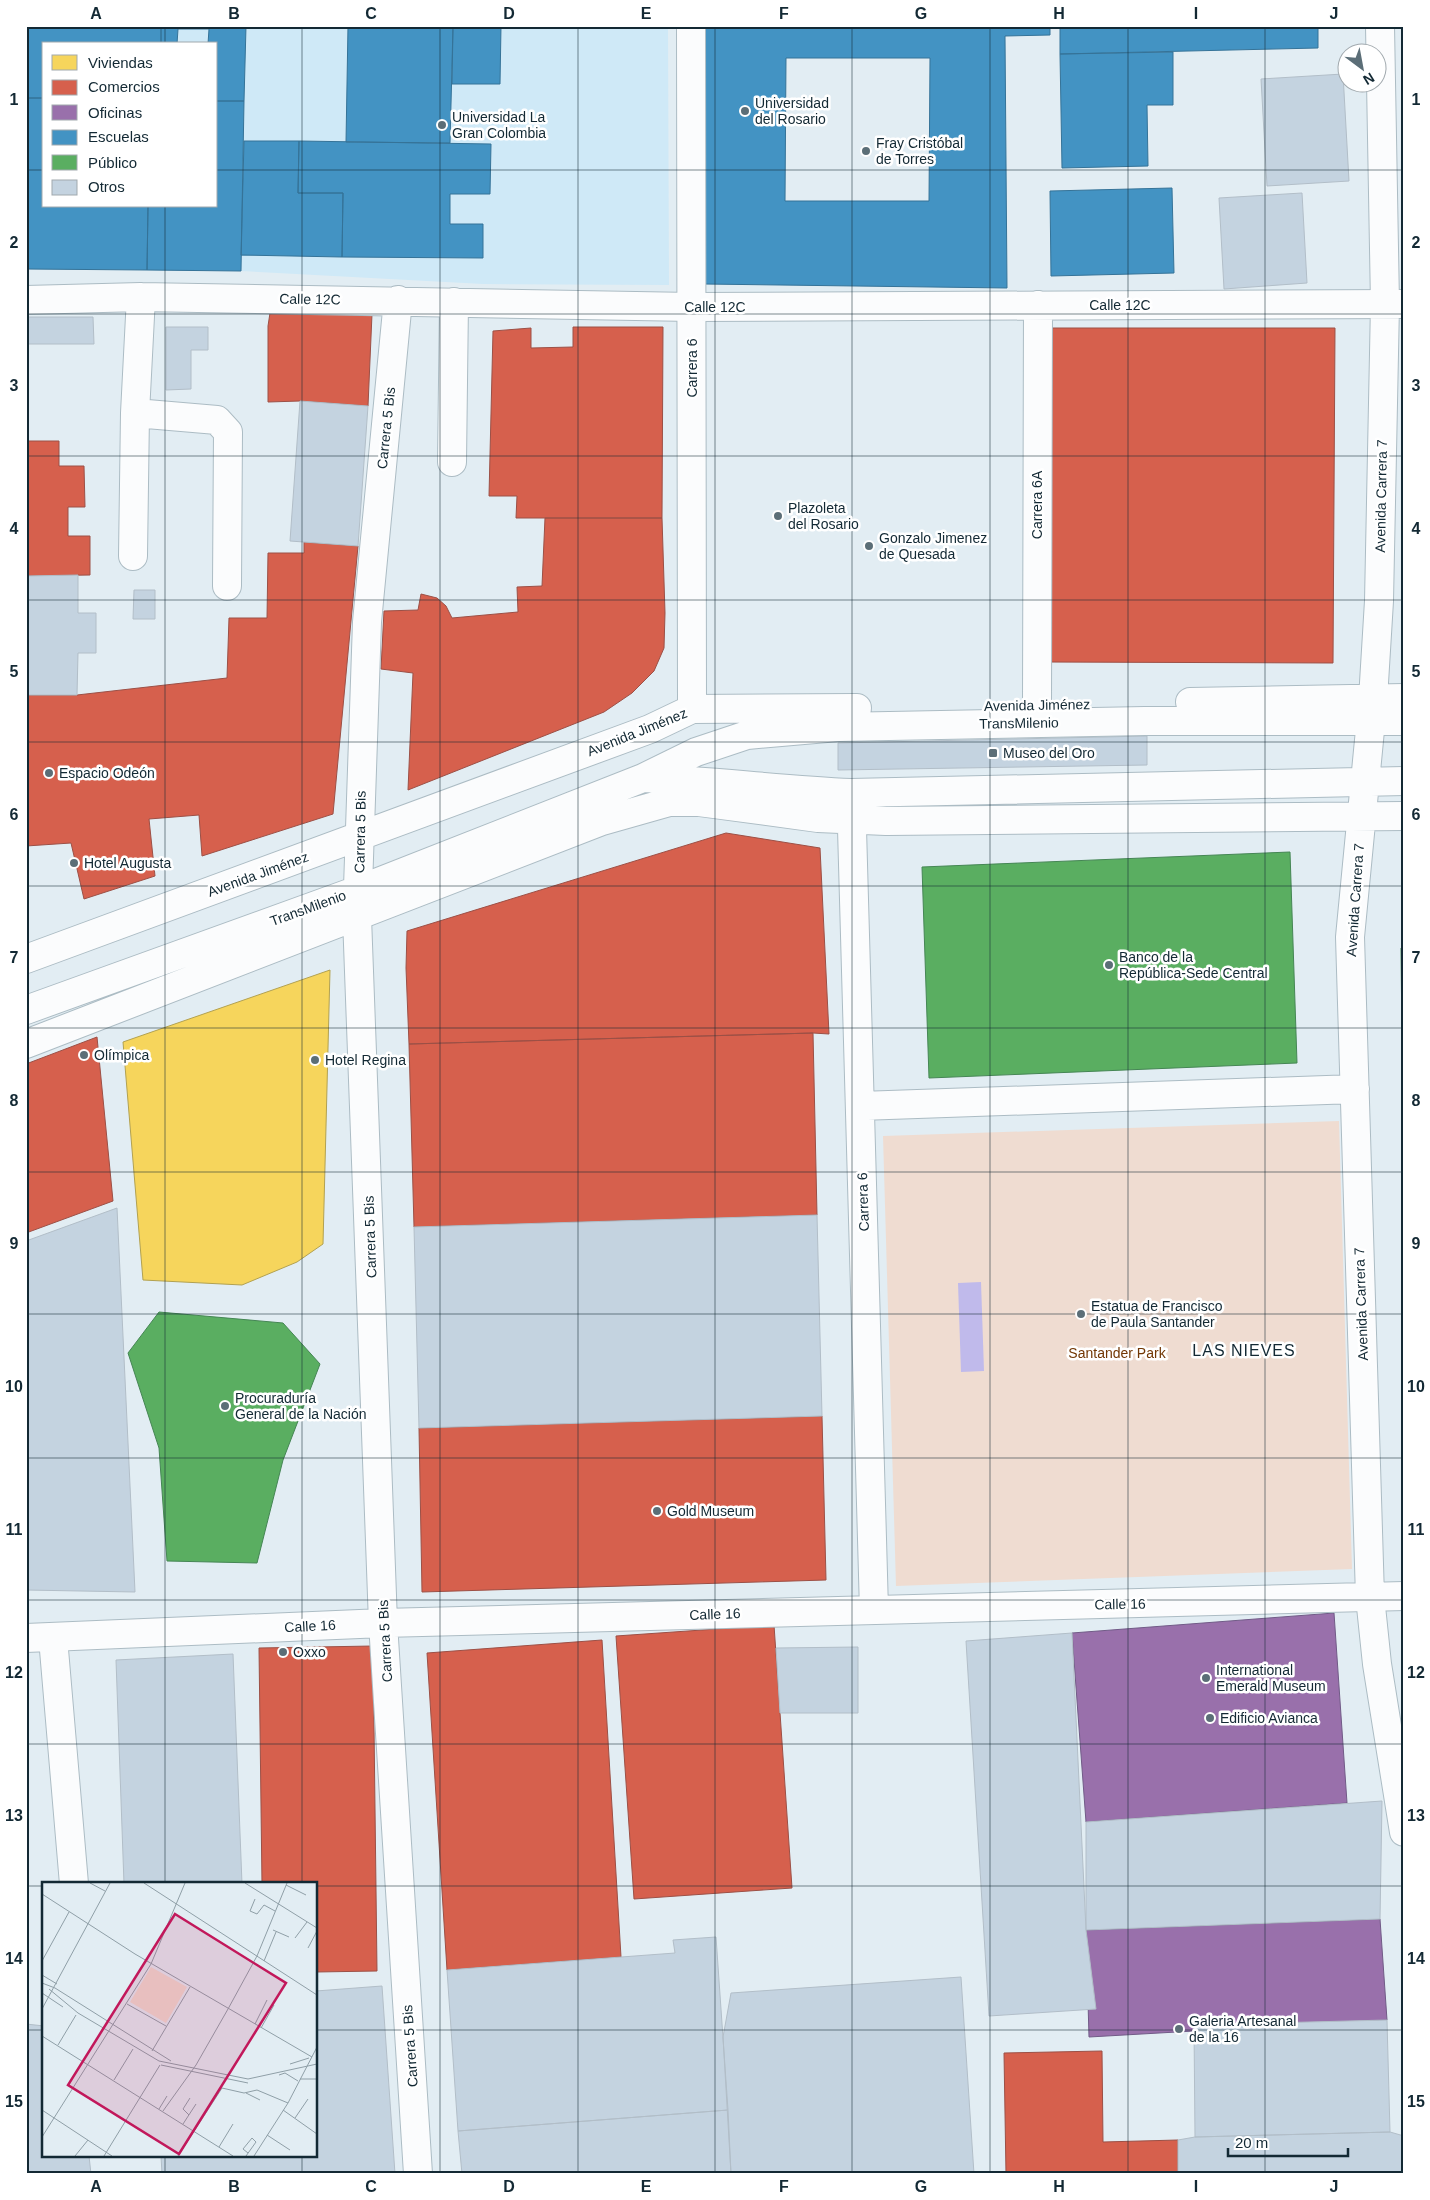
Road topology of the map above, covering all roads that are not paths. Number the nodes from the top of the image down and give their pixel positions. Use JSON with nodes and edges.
{"nodes":[{"id":1,"x":691,"y":26,"type":"edge"},
{"id":2,"x":1380,"y":26,"type":"edge"},
{"id":3,"x":141,"y":298,"type":"junction"},
{"id":4,"x":26,"y":300,"type":"edge"},
{"id":5,"x":398,"y":300,"type":"junction"},
{"id":6,"x":454,"y":302,"type":"junction"},
{"id":7,"x":1394,"y":304,"type":"edge"},
{"id":8,"x":1038,"y":305,"type":"junction"},
{"id":9,"x":692,"y":307,"type":"junction"},
{"id":10,"x":135,"y":413,"type":"junction"},
{"id":11,"x":452,"y":462,"type":"dead end"},
{"id":12,"x":134,"y":556,"type":"dead end"},
{"id":13,"x":227,"y":586,"type":"dead end"},
{"id":14,"x":1404,"y":698,"type":"edge"},
{"id":15,"x":1037,"y":705,"type":"junction"},
{"id":16,"x":692,"y":709,"type":"junction"},
{"id":17,"x":1371,"y":710,"type":"junction"},
{"id":18,"x":1404,"y":721,"type":"edge"},
{"id":19,"x":643,"y":778,"type":"junction"},
{"id":20,"x":1404,"y":781,"type":"edge"},
{"id":21,"x":1365,"y":782,"type":"junction"},
{"id":22,"x":852,"y":806,"type":"junction"},
{"id":23,"x":1362,"y":816,"type":"junction"},
{"id":24,"x":1404,"y":816,"type":"edge"},
{"id":25,"x":360,"y":837,"type":"junction"},
{"id":26,"x":358,"y":890,"type":"junction"},
{"id":27,"x":357,"y":917,"type":"junction"},
{"id":28,"x":26,"y":958,"type":"edge"},
{"id":29,"x":26,"y":1010,"type":"edge"},
{"id":30,"x":26,"y":1044,"type":"edge"},
{"id":31,"x":1355,"y":1089,"type":"junction"},
{"id":32,"x":860,"y":1106,"type":"junction"},
{"id":33,"x":1404,"y":1596,"type":"edge"},
{"id":34,"x":1370,"y":1597,"type":"junction"},
{"id":35,"x":874,"y":1610,"type":"junction"},
{"id":36,"x":383,"y":1623,"type":"junction"},
{"id":37,"x":26,"y":1638,"type":"edge"},
{"id":38,"x":53,"y":1638,"type":"junction"},
{"id":39,"x":1404,"y":1832,"type":"edge"},
{"id":40,"x":74,"y":1882,"type":"edge"},
{"id":41,"x":418,"y":2174,"type":"edge"}],
"edges":[{"from":1,"to":9,"type":"street","name":"Carrera 6"},
{"from":2,"to":7,"type":"street","name":"Avenida Carrera 7"},
{"from":3,"to":4,"type":"street","name":"Calle 12C"},
{"from":3,"to":5,"type":"street","name":"Calle 12C"},
{"from":3,"to":10,"type":"street"},
{"from":5,"to":6,"type":"street","name":"Calle 12C"},
{"from":5,"to":25,"type":"street","name":"Carrera 5 Bis"},
{"from":6,"to":9,"type":"street","name":"Calle 12C"},
{"from":6,"to":11,"type":"street"},
{"from":7,"to":8,"type":"street","name":"Calle 12C"},
{"from":7,"to":17,"type":"street","name":"Avenida Carrera 7"},
{"from":8,"to":9,"type":"street","name":"Calle 12C"},
{"from":8,"to":15,"type":"street","name":"Carrera 6A"},
{"from":9,"to":16,"type":"street","name":"Carrera 6"},
{"from":10,"to":12,"type":"street"},
{"from":10,"to":13,"type":"street"},
{"from":14,"to":17,"type":"street","name":"Avenida Jiménez"},
{"from":15,"to":16,"type":"street","name":"Avenida Jiménez"},
{"from":15,"to":17,"type":"street","name":"Avenida Jiménez"},
{"from":16,"to":25,"type":"street","name":"Avenida Jiménez"},
{"from":17,"to":18,"type":"street","name":"TransMilenio"},
{"from":17,"to":19,"type":"street","name":"TransMilenio"},
{"from":17,"to":21,"type":"street","name":"Avenida Carrera 7"},
{"from":19,"to":22,"type":"street","name":"TransMilenio"},
{"from":19,"to":26,"type":"street","name":"TransMilenio"},
{"from":20,"to":21,"type":"street","name":"TransMilenio"},
{"from":21,"to":22,"type":"street","name":"TransMilenio"},
{"from":21,"to":23,"type":"street","name":"Avenida Carrera 7"},
{"from":22,"to":23,"type":"street"},
{"from":22,"to":27,"type":"street"},
{"from":22,"to":32,"type":"street","name":"Carrera 6"},
{"from":23,"to":24,"type":"street"},
{"from":23,"to":31,"type":"street","name":"Avenida Carrera 7"},
{"from":25,"to":26,"type":"street","name":"Carrera 5 Bis"},
{"from":25,"to":28,"type":"street","name":"Avenida Jiménez"},
{"from":26,"to":27,"type":"street","name":"Carrera 5 Bis"},
{"from":26,"to":29,"type":"street","name":"TransMilenio"},
{"from":27,"to":30,"type":"street"},
{"from":27,"to":36,"type":"street","name":"Carrera 5 Bis"},
{"from":31,"to":32,"type":"street"},
{"from":31,"to":34,"type":"street","name":"Avenida Carrera 7"},
{"from":32,"to":35,"type":"street","name":"Carrera 6"},
{"from":33,"to":34,"type":"street","name":"Calle 16"},
{"from":34,"to":35,"type":"street","name":"Calle 16"},
{"from":34,"to":39,"type":"street","name":"Avenida Carrera 7"},
{"from":35,"to":36,"type":"street","name":"Calle 16"},
{"from":36,"to":38,"type":"street","name":"Calle 16"},
{"from":36,"to":41,"type":"street","name":"Carrera 5 Bis"},
{"from":37,"to":38,"type":"street","name":"Calle 16"},
{"from":38,"to":40,"type":"street"}]}
